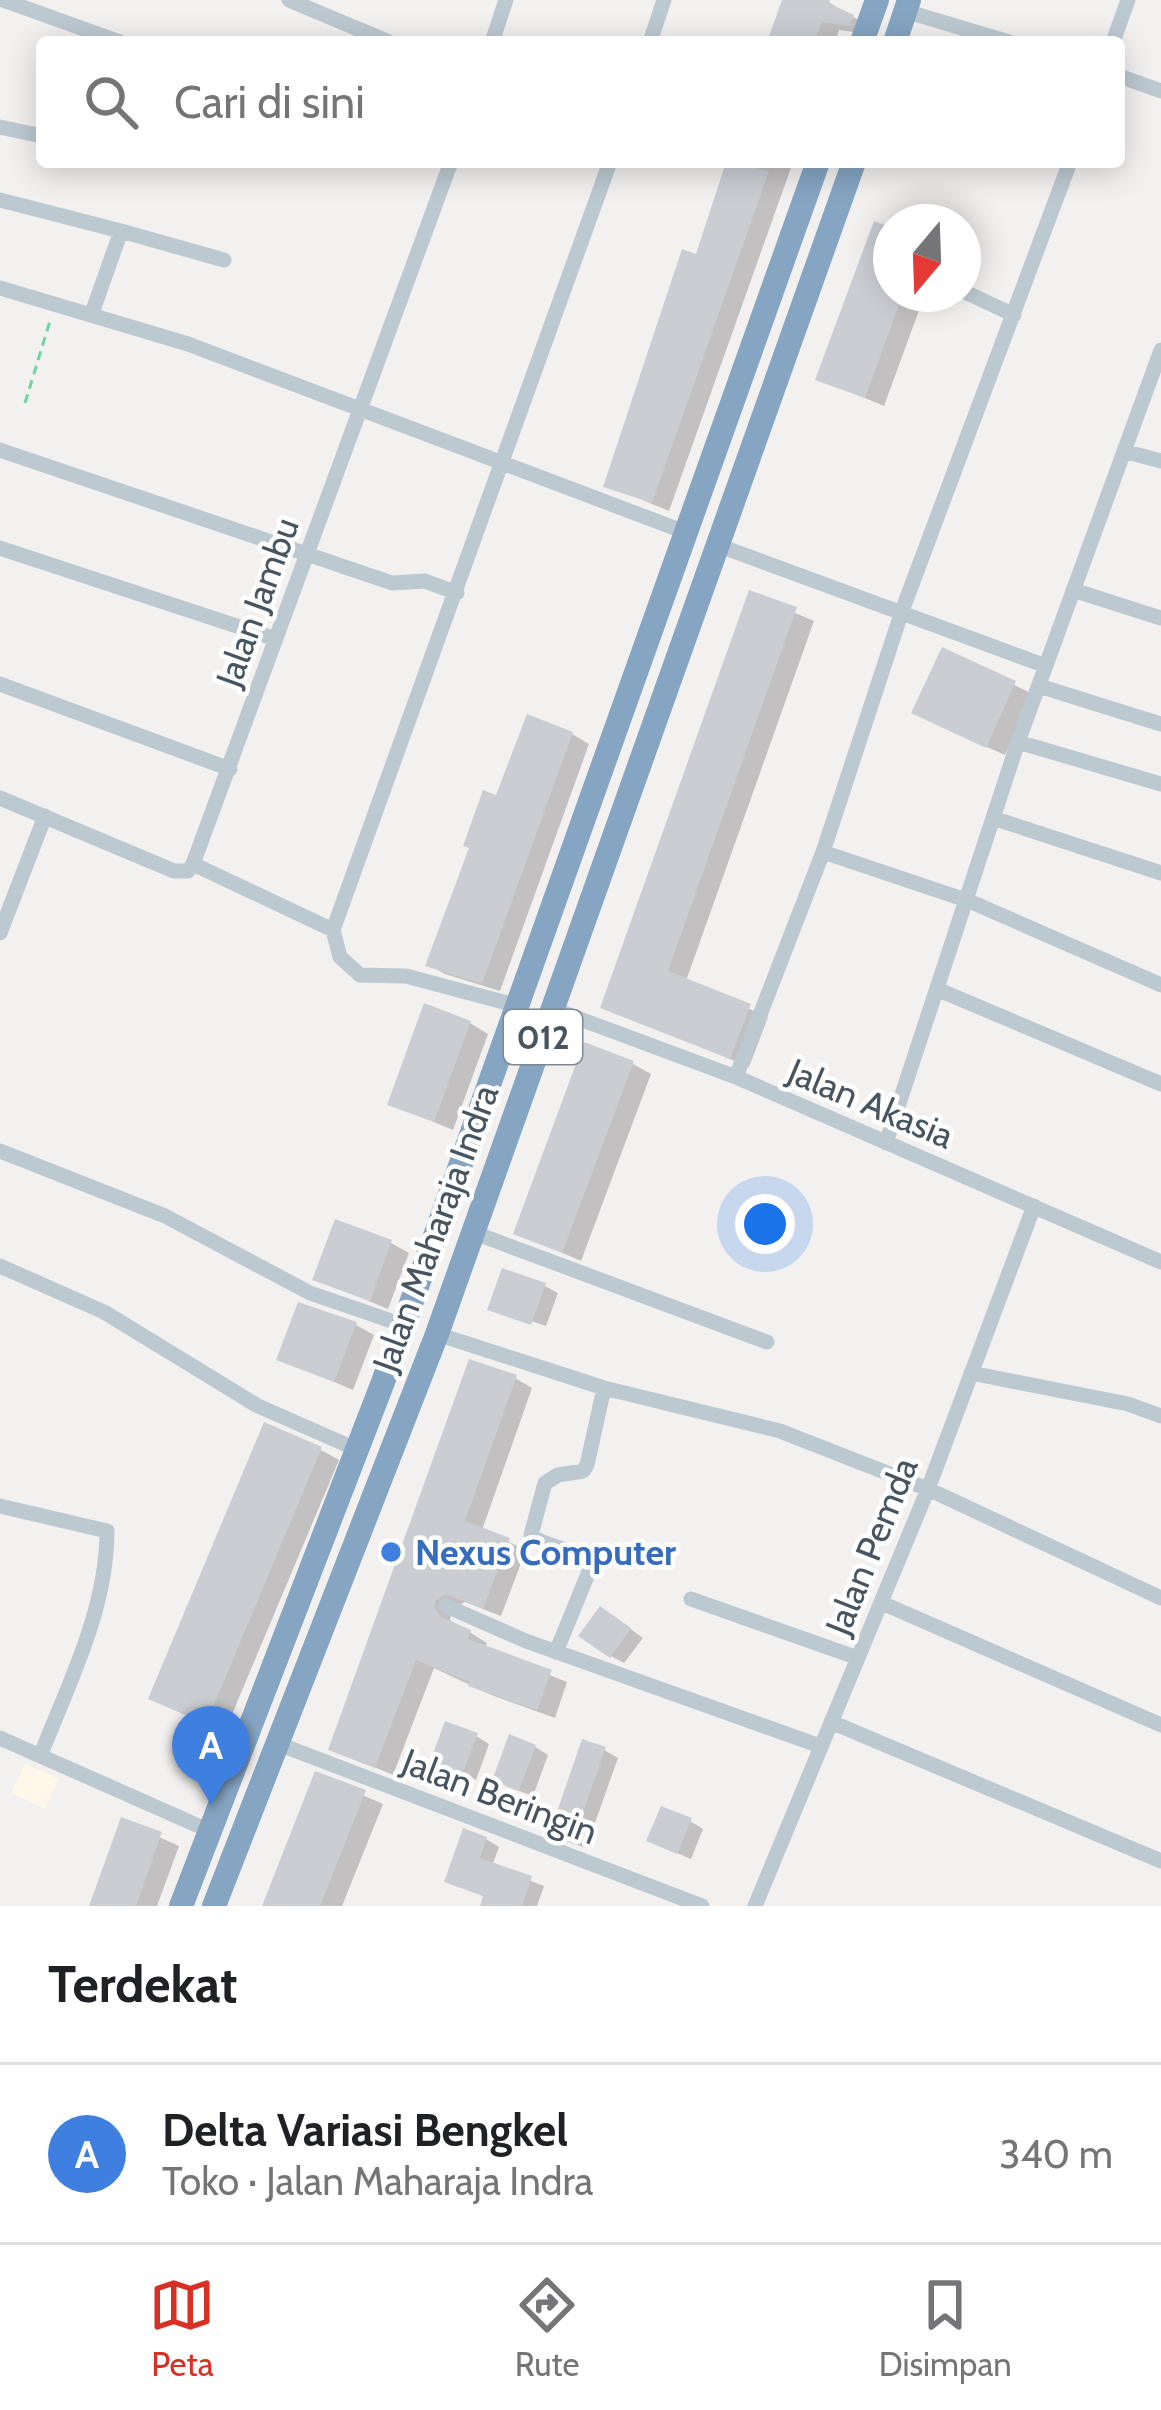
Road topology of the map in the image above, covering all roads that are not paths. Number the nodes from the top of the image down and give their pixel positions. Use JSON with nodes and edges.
{"nodes":[{"id":1,"x":3,"y":0,"type":"edge"},
{"id":2,"x":289,"y":0,"type":"edge"},
{"id":3,"x":506,"y":0,"type":"edge"},
{"id":4,"x":664,"y":0,"type":"edge"},
{"id":5,"x":877,"y":0,"type":"edge"},
{"id":6,"x":1128,"y":0,"type":"edge"},
{"id":7,"x":907,"y":5,"type":"edge"},
{"id":8,"x":103,"y":36,"type":"edge"},
{"id":9,"x":375,"y":36,"type":"edge"},
{"id":10,"x":494,"y":36,"type":"edge"},
{"id":11,"x":652,"y":36,"type":"edge"},
{"id":12,"x":864,"y":36,"type":"edge"},
{"id":13,"x":897,"y":36,"type":"edge"},
{"id":14,"x":992,"y":36,"type":"edge"},
{"id":15,"x":1115,"y":36,"type":"edge"},
{"id":16,"x":1125,"y":78,"type":"edge"},
{"id":17,"x":1161,"y":91,"type":"edge"},
{"id":18,"x":0,"y":127,"type":"edge"},
{"id":19,"x":36,"y":135,"type":"edge"},
{"id":20,"x":444,"y":168,"type":"edge"},
{"id":21,"x":608,"y":168,"type":"edge"},
{"id":22,"x":816,"y":168,"type":"edge"},
{"id":23,"x":852,"y":168,"type":"edge"},
{"id":24,"x":1068,"y":168,"type":"edge"},
{"id":25,"x":0,"y":200,"type":"edge"},
{"id":26,"x":121,"y":231,"type":"junction"},
{"id":27,"x":224,"y":260,"type":"dead end"},
{"id":28,"x":0,"y":288,"type":"edge"},
{"id":29,"x":981,"y":299,"type":"edge"},
{"id":30,"x":92,"y":313,"type":"junction"},
{"id":31,"x":1014,"y":315,"type":"junction"},
{"id":32,"x":1160,"y":359,"type":"edge"},
{"id":33,"x":360,"y":407,"type":"junction"},
{"id":34,"x":730,"y":407,"type":"junction"},
{"id":35,"x":764,"y":419,"type":"junction"},
{"id":36,"x":0,"y":449,"type":"edge"},
{"id":37,"x":1127,"y":452,"type":"junction"},
{"id":38,"x":1161,"y":461,"type":"edge"},
{"id":39,"x":503,"y":464,"type":"junction"},
{"id":40,"x":685,"y":532,"type":"junction"},
{"id":41,"x":720,"y":546,"type":"junction"},
{"id":42,"x":0,"y":548,"type":"edge"},
{"id":43,"x":305,"y":554,"type":"junction"},
{"id":44,"x":1073,"y":590,"type":"junction"},
{"id":45,"x":457,"y":593,"type":"junction"},
{"id":46,"x":902,"y":611,"type":"junction"},
{"id":47,"x":1161,"y":618,"type":"edge"},
{"id":48,"x":276,"y":639,"type":"junction"},
{"id":49,"x":1046,"y":666,"type":"junction"},
{"id":50,"x":0,"y":684,"type":"edge"},
{"id":51,"x":1039,"y":686,"type":"junction"},
{"id":52,"x":1161,"y":724,"type":"edge"},
{"id":53,"x":1018,"y":742,"type":"junction"},
{"id":54,"x":230,"y":769,"type":"junction"},
{"id":55,"x":1161,"y":784,"type":"edge"},
{"id":56,"x":0,"y":798,"type":"edge"},
{"id":57,"x":45,"y":816,"type":"junction"},
{"id":58,"x":993,"y":818,"type":"junction"},
{"id":59,"x":823,"y":852,"type":"junction"},
{"id":60,"x":193,"y":864,"type":"junction"},
{"id":61,"x":1161,"y":873,"type":"edge"},
{"id":62,"x":969,"y":901,"type":"junction"},
{"id":63,"x":333,"y":927,"type":"junction"},
{"id":64,"x":0,"y":932,"type":"edge"},
{"id":65,"x":1161,"y":985,"type":"edge"},
{"id":66,"x":938,"y":990,"type":"junction"},
{"id":67,"x":518,"y":1006,"type":"junction"},
{"id":68,"x":553,"y":1010,"type":"junction"},
{"id":69,"x":736,"y":1077,"type":"junction"},
{"id":70,"x":1161,"y":1084,"type":"edge"},
{"id":71,"x":886,"y":1143,"type":"junction"},
{"id":72,"x":0,"y":1151,"type":"edge"},
{"id":73,"x":1034,"y":1205,"type":"junction"},
{"id":74,"x":472,"y":1232,"type":"junction"},
{"id":75,"x":1161,"y":1262,"type":"edge"},
{"id":76,"x":0,"y":1266,"type":"edge"},
{"id":77,"x":403,"y":1325,"type":"junction"},
{"id":78,"x":437,"y":1334,"type":"junction"},
{"id":79,"x":767,"y":1342,"type":"dead end"},
{"id":80,"x":971,"y":1373,"type":"junction"},
{"id":81,"x":604,"y":1388,"type":"junction"},
{"id":82,"x":1161,"y":1416,"type":"edge"},
{"id":83,"x":356,"y":1449,"type":"junction"},
{"id":84,"x":928,"y":1489,"type":"junction"},
{"id":85,"x":335,"y":1502,"type":"junction"},
{"id":86,"x":0,"y":1506,"type":"edge"},
{"id":87,"x":367,"y":1515,"type":"junction"},
{"id":88,"x":1161,"y":1598,"type":"edge"},
{"id":89,"x":691,"y":1599,"type":"dead end"},
{"id":90,"x":882,"y":1603,"type":"junction"},
{"id":91,"x":446,"y":1606,"type":"dead end"},
{"id":92,"x":556,"y":1652,"type":"junction"},
{"id":93,"x":858,"y":1658,"type":"junction"},
{"id":94,"x":831,"y":1722,"type":"junction"},
{"id":95,"x":1161,"y":1725,"type":"edge"},
{"id":96,"x":0,"y":1738,"type":"edge"},
{"id":97,"x":277,"y":1743,"type":"junction"},
{"id":98,"x":820,"y":1747,"type":"junction"},
{"id":99,"x":40,"y":1754,"type":"junction"},
{"id":100,"x":210,"y":1831,"type":"junction"},
{"id":101,"x":1161,"y":1861,"type":"edge"},
{"id":102,"x":182,"y":1906,"type":"edge"},
{"id":103,"x":214,"y":1906,"type":"edge"},
{"id":104,"x":702,"y":1906,"type":"edge"},
{"id":105,"x":755,"y":1906,"type":"edge"}],
"edges":[{"from":1,"to":8,"type":"street"},
{"from":2,"to":9,"type":"street"},
{"from":3,"to":10,"type":"street"},
{"from":4,"to":11,"type":"street"},
{"from":5,"to":12,"type":"highway"},
{"from":6,"to":15,"type":"street"},
{"from":7,"to":13,"type":"highway"},
{"from":7,"to":14,"type":"street"},
{"from":16,"to":17,"type":"street"},
{"from":18,"to":19,"type":"street"},
{"from":20,"to":33,"type":"street","name":"Jalan Jambu"},
{"from":21,"to":39,"type":"street"},
{"from":22,"to":34,"type":"highway","name":"Jalan Maharaja Indra","number":"012"},
{"from":23,"to":35,"type":"highway","name":"Jalan Maharaja Indra","number":"012"},
{"from":24,"to":31,"type":"street"},
{"from":25,"to":26,"type":"street"},
{"from":26,"to":27,"type":"street"},
{"from":26,"to":30,"type":"street"},
{"from":28,"to":30,"type":"street"},
{"from":29,"to":31,"type":"street"},
{"from":30,"to":33,"type":"street"},
{"from":31,"to":46,"type":"street"},
{"from":32,"to":37,"type":"street"},
{"from":33,"to":39,"type":"street"},
{"from":33,"to":43,"type":"street","name":"Jalan Jambu"},
{"from":34,"to":35,"type":"highway"},
{"from":34,"to":40,"type":"highway","name":"Jalan Maharaja Indra","number":"012"},
{"from":35,"to":41,"type":"highway","name":"Jalan Maharaja Indra","number":"012"},
{"from":36,"to":43,"type":"street"},
{"from":37,"to":38,"type":"street"},
{"from":37,"to":44,"type":"street"},
{"from":39,"to":40,"type":"street"},
{"from":39,"to":45,"type":"street"},
{"from":40,"to":67,"type":"highway","name":"Jalan Maharaja Indra","number":"012"},
{"from":41,"to":46,"type":"street"},
{"from":41,"to":68,"type":"highway","name":"Jalan Maharaja Indra","number":"012"},
{"from":42,"to":48,"type":"street"},
{"from":43,"to":45,"type":"street"},
{"from":43,"to":48,"type":"street","name":"Jalan Jambu"},
{"from":44,"to":47,"type":"street"},
{"from":44,"to":49,"type":"street"},
{"from":45,"to":63,"type":"street"},
{"from":46,"to":49,"type":"street"},
{"from":46,"to":59,"type":"street"},
{"from":48,"to":54,"type":"street","name":"Jalan Jambu"},
{"from":49,"to":51,"type":"street"},
{"from":50,"to":54,"type":"street"},
{"from":51,"to":52,"type":"street"},
{"from":51,"to":53,"type":"street"},
{"from":53,"to":55,"type":"street"},
{"from":53,"to":58,"type":"street"},
{"from":54,"to":60,"type":"street","name":"Jalan Jambu"},
{"from":56,"to":57,"type":"street"},
{"from":57,"to":60,"type":"street"},
{"from":57,"to":64,"type":"street"},
{"from":58,"to":61,"type":"street"},
{"from":58,"to":62,"type":"street"},
{"from":59,"to":62,"type":"street"},
{"from":59,"to":69,"type":"street"},
{"from":60,"to":63,"type":"street"},
{"from":62,"to":65,"type":"street"},
{"from":62,"to":66,"type":"street"},
{"from":63,"to":67,"type":"street"},
{"from":66,"to":70,"type":"street"},
{"from":66,"to":71,"type":"street"},
{"from":67,"to":77,"type":"highway","name":"Jalan Maharaja Indra","number":"012"},
{"from":68,"to":69,"type":"street","name":"Jalan Akasia"},
{"from":68,"to":74,"type":"highway","name":"Jalan Maharaja Indra","number":"012"},
{"from":69,"to":71,"type":"street","name":"Jalan Akasia"},
{"from":71,"to":73,"type":"street","name":"Jalan Akasia"},
{"from":72,"to":77,"type":"street"},
{"from":73,"to":75,"type":"street","name":"Jalan Akasia"},
{"from":73,"to":80,"type":"street","name":"Jalan Pemda"},
{"from":74,"to":78,"type":"highway","name":"Jalan Maharaja Indra","number":"012"},
{"from":74,"to":79,"type":"street"},
{"from":76,"to":83,"type":"street"},
{"from":77,"to":83,"type":"highway","name":"Jalan Maharaja Indra","number":"012"},
{"from":78,"to":81,"type":"street"},
{"from":78,"to":87,"type":"highway","name":"Jalan Maharaja Indra","number":"012"},
{"from":80,"to":82,"type":"street"},
{"from":80,"to":84,"type":"street","name":"Jalan Pemda"},
{"from":81,"to":84,"type":"street"},
{"from":81,"to":92,"type":"street"},
{"from":83,"to":85,"type":"highway","name":"Jalan Maharaja Indra","number":"012"},
{"from":84,"to":88,"type":"street"},
{"from":84,"to":90,"type":"street","name":"Jalan Pemda"},
{"from":85,"to":87,"type":"highway"},
{"from":85,"to":100,"type":"highway","name":"Jalan Maharaja Indra","number":"012"},
{"from":86,"to":99,"type":"street"},
{"from":87,"to":97,"type":"highway","name":"Jalan Maharaja Indra","number":"012"},
{"from":89,"to":93,"type":"street"},
{"from":90,"to":93,"type":"street","name":"Jalan Pemda"},
{"from":90,"to":95,"type":"street"},
{"from":91,"to":92,"type":"street"},
{"from":92,"to":98,"type":"street"},
{"from":93,"to":94,"type":"street","name":"Jalan Pemda"},
{"from":94,"to":98,"type":"street","name":"Jalan Pemda"},
{"from":94,"to":101,"type":"street"},
{"from":96,"to":99,"type":"street"},
{"from":97,"to":103,"type":"highway","name":"Jalan Maharaja Indra","number":"012"},
{"from":97,"to":104,"type":"street","name":"Jalan Beringin"},
{"from":98,"to":105,"type":"street","name":"Jalan Pemda"},
{"from":99,"to":100,"type":"street"},
{"from":100,"to":102,"type":"highway","name":"Jalan Maharaja Indra","number":"012"}]}
